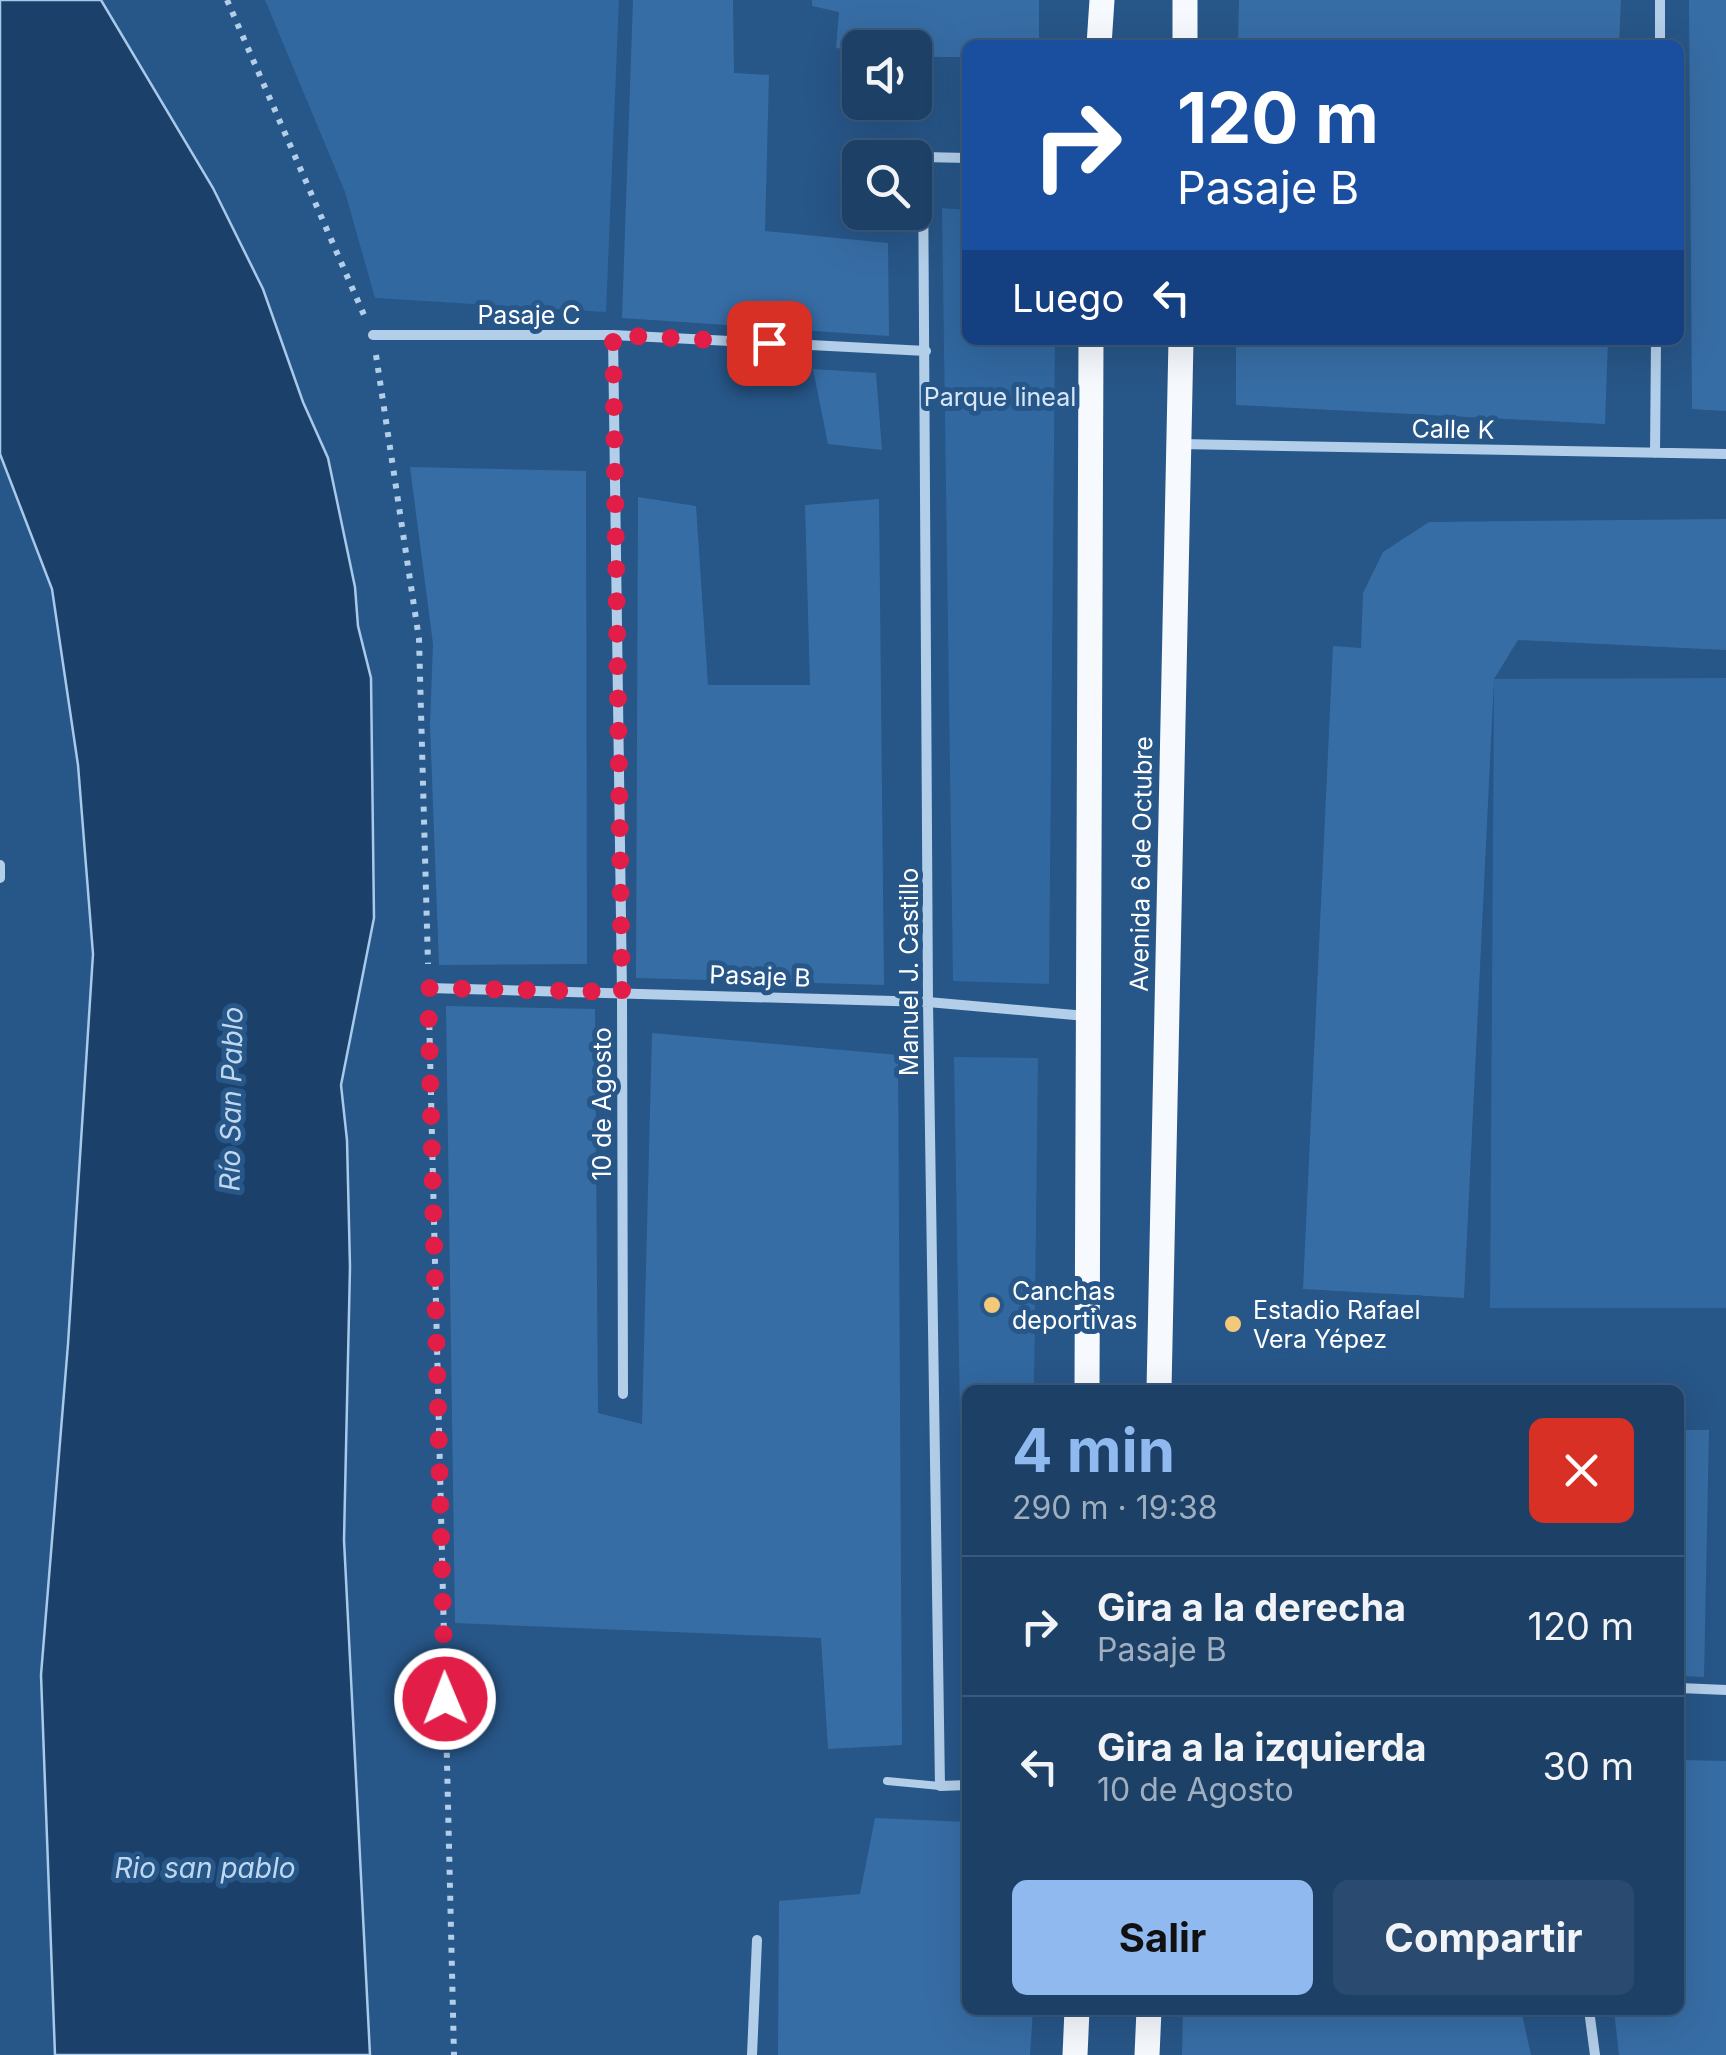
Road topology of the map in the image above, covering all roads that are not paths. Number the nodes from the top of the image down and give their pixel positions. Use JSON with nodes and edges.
{"nodes":[{"id":1,"x":1102,"y":0,"type":"edge"},
{"id":2,"x":1185,"y":0,"type":"edge"},
{"id":3,"x":1660,"y":0,"type":"edge"},
{"id":4,"x":1099,"y":40,"type":"edge"},
{"id":5,"x":1185,"y":40,"type":"edge"},
{"id":6,"x":1660,"y":40,"type":"edge"},
{"id":7,"x":962,"y":158,"type":"edge"},
{"id":8,"x":373,"y":335,"type":"road end"},
{"id":9,"x":613,"y":335,"type":"junction"},
{"id":10,"x":1091,"y":345,"type":"edge"},
{"id":11,"x":1181,"y":345,"type":"edge"},
{"id":12,"x":1656,"y":345,"type":"edge"},
{"id":13,"x":926,"y":351,"type":"junction"},
{"id":14,"x":1179,"y":444,"type":"junction"},
{"id":15,"x":1655,"y":453,"type":"junction"},
{"id":16,"x":1726,"y":454,"type":"edge"},
{"id":17,"x":0,"y":865,"type":"edge"},
{"id":18,"x":0,"y":878,"type":"edge"},
{"id":19,"x":428,"y":988,"type":"road end"},
{"id":20,"x":622,"y":992,"type":"junction"},
{"id":21,"x":928,"y":1002,"type":"junction"},
{"id":22,"x":1089,"y":1016,"type":"junction"},
{"id":23,"x":1087,"y":1385,"type":"edge"},
{"id":24,"x":1159,"y":1385,"type":"edge"},
{"id":25,"x":623,"y":1394,"type":"dead end"},
{"id":26,"x":1684,"y":1688,"type":"edge"},
{"id":27,"x":1726,"y":1690,"type":"edge"},
{"id":28,"x":887,"y":1781,"type":"dead end"},
{"id":29,"x":962,"y":1785,"type":"edge"},
{"id":30,"x":940,"y":1786,"type":"junction"},
{"id":31,"x":757,"y":1940,"type":"dead end"},
{"id":32,"x":1077,"y":2015,"type":"edge"},
{"id":33,"x":1149,"y":2015,"type":"edge"},
{"id":34,"x":1590,"y":2015,"type":"edge"},
{"id":35,"x":752,"y":2055,"type":"edge"},
{"id":36,"x":1075,"y":2055,"type":"edge"},
{"id":37,"x":1147,"y":2055,"type":"edge"},
{"id":38,"x":1594,"y":2055,"type":"edge"}],
"edges":[{"from":1,"to":4,"type":"main road"},
{"from":2,"to":5,"type":"main road"},
{"from":3,"to":6,"type":"street"},
{"from":7,"to":13,"type":"street","name":"Manuel J. Castillo"},
{"from":8,"to":9,"type":"street","name":"Pasaje C"},
{"from":9,"to":13,"type":"street","name":"Pasaje C"},
{"from":9,"to":20,"type":"street","name":"10 de Agosto"},
{"from":10,"to":22,"type":"main road","name":"Avenida 6 de Octubre"},
{"from":11,"to":14,"type":"main road","name":"Avenida 6 de Octubre"},
{"from":12,"to":15,"type":"street"},
{"from":13,"to":21,"type":"street","name":"Manuel J. Castillo"},
{"from":14,"to":15,"type":"street","name":"Calle K"},
{"from":14,"to":24,"type":"main road","name":"Avenida 6 de Octubre"},
{"from":15,"to":16,"type":"street","name":"Calle K"},
{"from":17,"to":18,"type":"street"},
{"from":19,"to":20,"type":"street","name":"Pasaje B"},
{"from":20,"to":21,"type":"street","name":"Pasaje B"},
{"from":20,"to":25,"type":"street","name":"10 de Agosto"},
{"from":21,"to":22,"type":"street","name":"Pasaje B"},
{"from":21,"to":30,"type":"street","name":"Manuel J. Castillo"},
{"from":22,"to":23,"type":"main road","name":"Avenida 6 de Octubre"},
{"from":26,"to":27,"type":"street"},
{"from":28,"to":30,"type":"lane"},
{"from":29,"to":30,"type":"street"},
{"from":31,"to":35,"type":"street"},
{"from":32,"to":36,"type":"main road"},
{"from":33,"to":37,"type":"main road"},
{"from":34,"to":38,"type":"street"}]}
